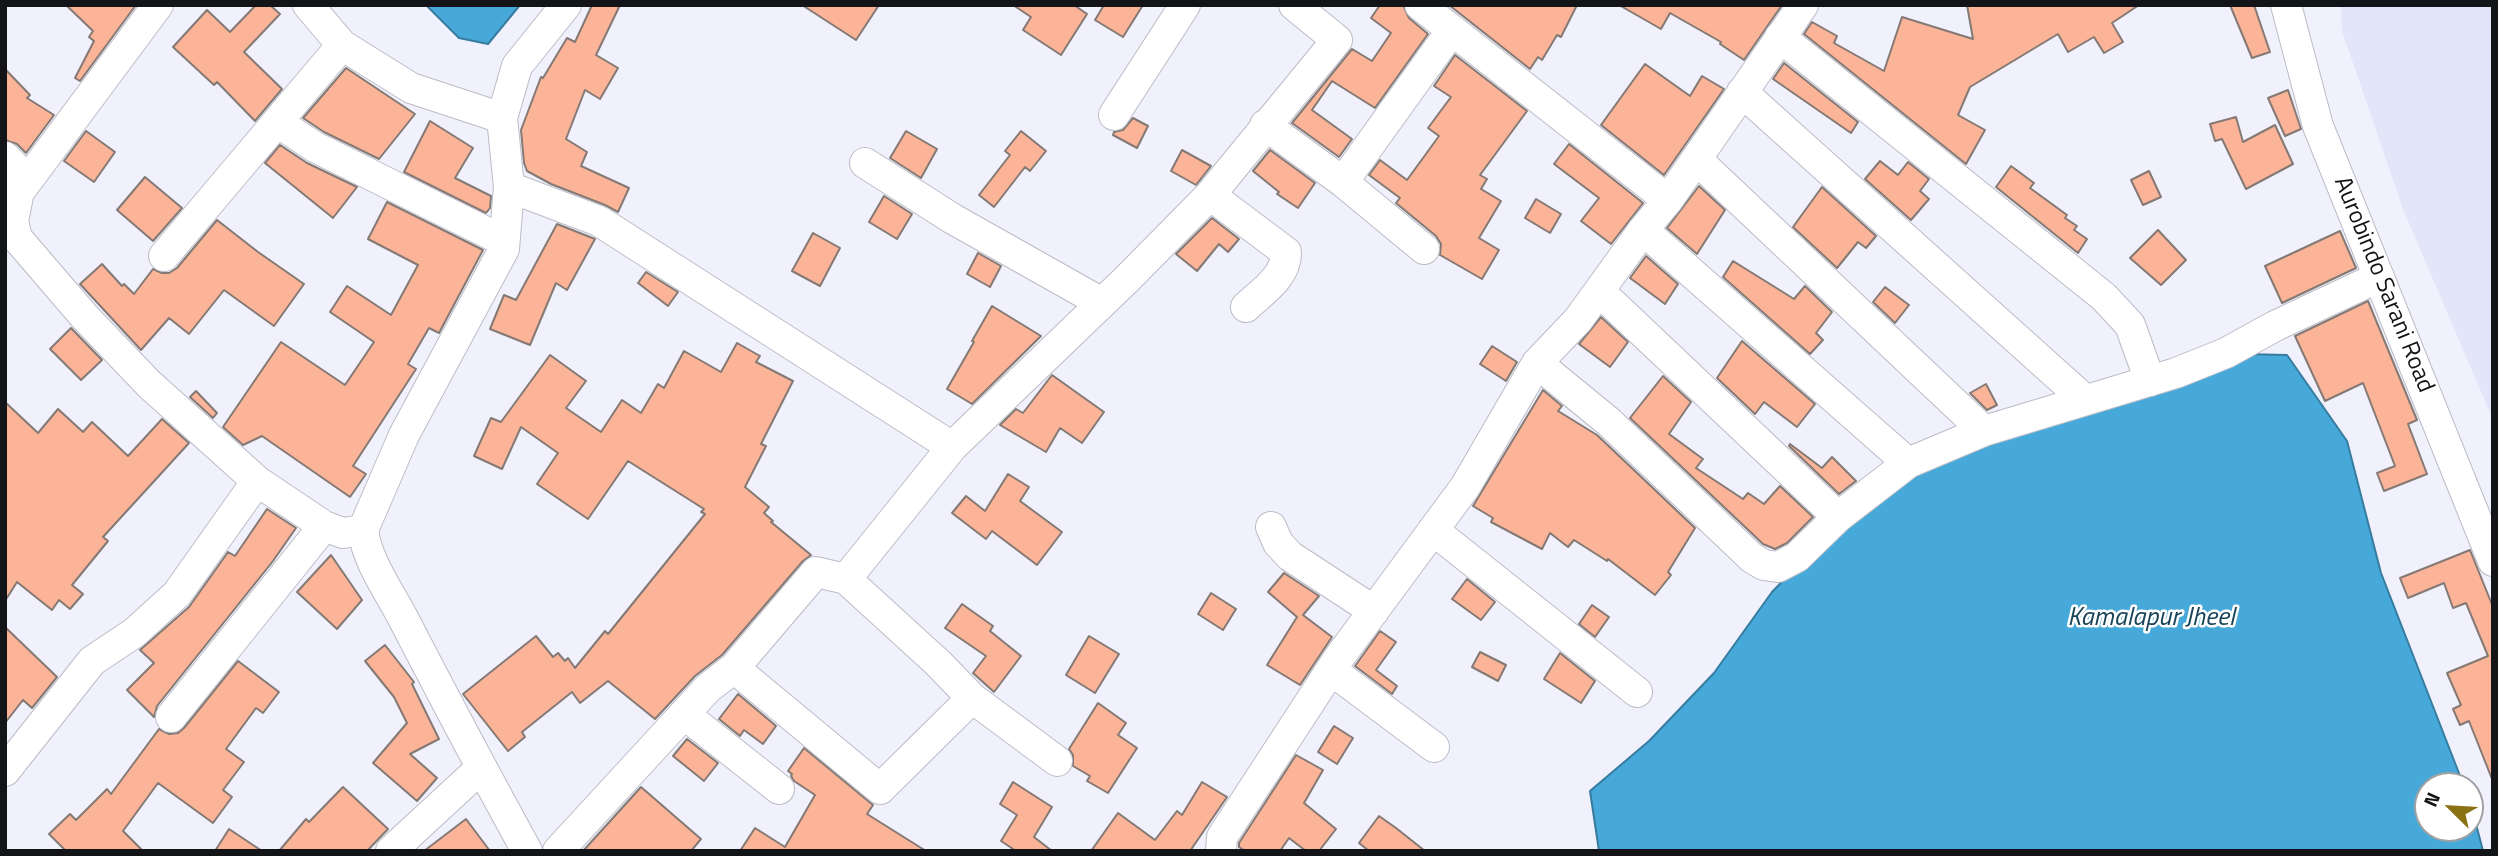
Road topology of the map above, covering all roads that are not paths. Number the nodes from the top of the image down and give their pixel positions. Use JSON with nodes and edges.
{"nodes":[{"id":1,"x":158,"y":5,"type":"edge"},
{"id":2,"x":308,"y":5,"type":"edge"},
{"id":3,"x":566,"y":5,"type":"edge"},
{"id":4,"x":1185,"y":5,"type":"edge"},
{"id":5,"x":1294,"y":5,"type":"edge"},
{"id":6,"x":1420,"y":5,"type":"edge"},
{"id":7,"x":1803,"y":5,"type":"edge"},
{"id":8,"x":2286,"y":5,"type":"edge"},
{"id":9,"x":1452,"y":30,"type":"junction"},
{"id":10,"x":1780,"y":37,"type":"junction"},
{"id":11,"x":342,"y":45,"type":"junction"},
{"id":12,"x":1742,"y":92,"type":"junction"},
{"id":13,"x":1114,"y":115,"type":"dead end"},
{"id":14,"x":502,"y":118,"type":"junction"},
{"id":15,"x":277,"y":121,"type":"junction"},
{"id":16,"x":1265,"y":125,"type":"junction"},
{"id":17,"x":5,"y":158,"type":"edge"},
{"id":18,"x":1696,"y":159,"type":"junction"},
{"id":19,"x":865,"y":163,"type":"dead end"},
{"id":20,"x":1343,"y":182,"type":"junction"},
{"id":21,"x":509,"y":187,"type":"junction"},
{"id":22,"x":19,"y":192,"type":"junction"},
{"id":23,"x":1210,"y":195,"type":"junction"},
{"id":24,"x":1668,"y":200,"type":"junction"},
{"id":25,"x":1643,"y":230,"type":"junction"},
{"id":26,"x":503,"y":241,"type":"junction"},
{"id":27,"x":1424,"y":249,"type":"dead end"},
{"id":28,"x":164,"y":256,"type":"dead end"},
{"id":29,"x":2379,"y":276,"type":"junction"},
{"id":30,"x":1599,"y":291,"type":"junction"},
{"id":31,"x":1102,"y":303,"type":"junction"},
{"id":32,"x":1246,"y":307,"type":"dead end"},
{"id":33,"x":1537,"y":363,"type":"junction"},
{"id":34,"x":2150,"y":381,"type":"junction"},
{"id":35,"x":2085,"y":400,"type":"junction"},
{"id":36,"x":1984,"y":430,"type":"junction"},
{"id":37,"x":952,"y":447,"type":"junction"},
{"id":38,"x":1908,"y":463,"type":"junction"},
{"id":39,"x":257,"y":481,"type":"junction"},
{"id":40,"x":1838,"y":517,"type":"junction"},
{"id":41,"x":324,"y":526,"type":"junction"},
{"id":42,"x":1271,"y":527,"type":"dead end"},
{"id":43,"x":363,"y":530,"type":"junction"},
{"id":44,"x":1433,"y":530,"type":"junction"},
{"id":45,"x":2493,"y":561,"type":"edge"},
{"id":46,"x":846,"y":579,"type":"junction"},
{"id":47,"x":1374,"y":611,"type":"junction"},
{"id":48,"x":734,"y":668,"type":"junction"},
{"id":49,"x":1331,"y":670,"type":"junction"},
{"id":50,"x":1637,"y":692,"type":"dead end"},
{"id":51,"x":972,"y":698,"type":"junction"},
{"id":52,"x":684,"y":714,"type":"junction"},
{"id":53,"x":170,"y":717,"type":"dead end"},
{"id":54,"x":1434,"y":747,"type":"dead end"},
{"id":55,"x":1057,"y":761,"type":"dead end"},
{"id":56,"x":481,"y":768,"type":"junction"},
{"id":57,"x":5,"y":771,"type":"edge"},
{"id":58,"x":779,"y":789,"type":"dead end"},
{"id":59,"x":391,"y":851,"type":"edge"},
{"id":60,"x":527,"y":851,"type":"edge"},
{"id":61,"x":558,"y":851,"type":"edge"},
{"id":62,"x":1221,"y":851,"type":"edge"}],
"edges":[{"from":1,"to":22,"type":"street"},
{"from":2,"to":11,"type":"street"},
{"from":3,"to":14,"type":"street"},
{"from":4,"to":13,"type":"street"},
{"from":5,"to":16,"type":"street"},
{"from":6,"to":9,"type":"street"},
{"from":7,"to":10,"type":"street"},
{"from":8,"to":29,"type":"street","name":"Aurobindo Sarani Road"},
{"from":9,"to":20,"type":"street"},
{"from":9,"to":24,"type":"street"},
{"from":10,"to":12,"type":"street"},
{"from":10,"to":34,"type":"street"},
{"from":11,"to":14,"type":"street"},
{"from":11,"to":15,"type":"street"},
{"from":12,"to":18,"type":"street"},
{"from":12,"to":35,"type":"street"},
{"from":14,"to":21,"type":"street"},
{"from":15,"to":26,"type":"street"},
{"from":15,"to":28,"type":"street"},
{"from":16,"to":20,"type":"street"},
{"from":16,"to":23,"type":"street"},
{"from":17,"to":22,"type":"street"},
{"from":18,"to":24,"type":"street"},
{"from":18,"to":36,"type":"street"},
{"from":19,"to":31,"type":"street"},
{"from":20,"to":27,"type":"street"},
{"from":21,"to":26,"type":"street"},
{"from":21,"to":37,"type":"street"},
{"from":22,"to":39,"type":"street"},
{"from":23,"to":31,"type":"street"},
{"from":23,"to":32,"type":"street"},
{"from":24,"to":25,"type":"street"},
{"from":25,"to":30,"type":"street"},
{"from":25,"to":38,"type":"street"},
{"from":26,"to":43,"type":"street"},
{"from":29,"to":34,"type":"street"},
{"from":29,"to":45,"type":"street","name":"Aurobindo Sarani Road"},
{"from":30,"to":33,"type":"street"},
{"from":30,"to":40,"type":"street"},
{"from":31,"to":37,"type":"street"},
{"from":33,"to":40,"type":"street"},
{"from":33,"to":44,"type":"street"},
{"from":34,"to":35,"type":"street"},
{"from":35,"to":36,"type":"street"},
{"from":36,"to":38,"type":"street"},
{"from":37,"to":46,"type":"street"},
{"from":38,"to":40,"type":"street"},
{"from":39,"to":41,"type":"street"},
{"from":39,"to":57,"type":"street"},
{"from":41,"to":43,"type":"street"},
{"from":41,"to":53,"type":"street"},
{"from":42,"to":47,"type":"street"},
{"from":43,"to":56,"type":"street"},
{"from":44,"to":47,"type":"street"},
{"from":44,"to":50,"type":"street"},
{"from":46,"to":48,"type":"street"},
{"from":46,"to":51,"type":"street"},
{"from":47,"to":49,"type":"street"},
{"from":48,"to":51,"type":"street"},
{"from":48,"to":52,"type":"street"},
{"from":49,"to":54,"type":"street"},
{"from":49,"to":62,"type":"street"},
{"from":51,"to":55,"type":"street"},
{"from":52,"to":58,"type":"street"},
{"from":52,"to":61,"type":"street"},
{"from":56,"to":59,"type":"street"},
{"from":56,"to":60,"type":"street"}]}
